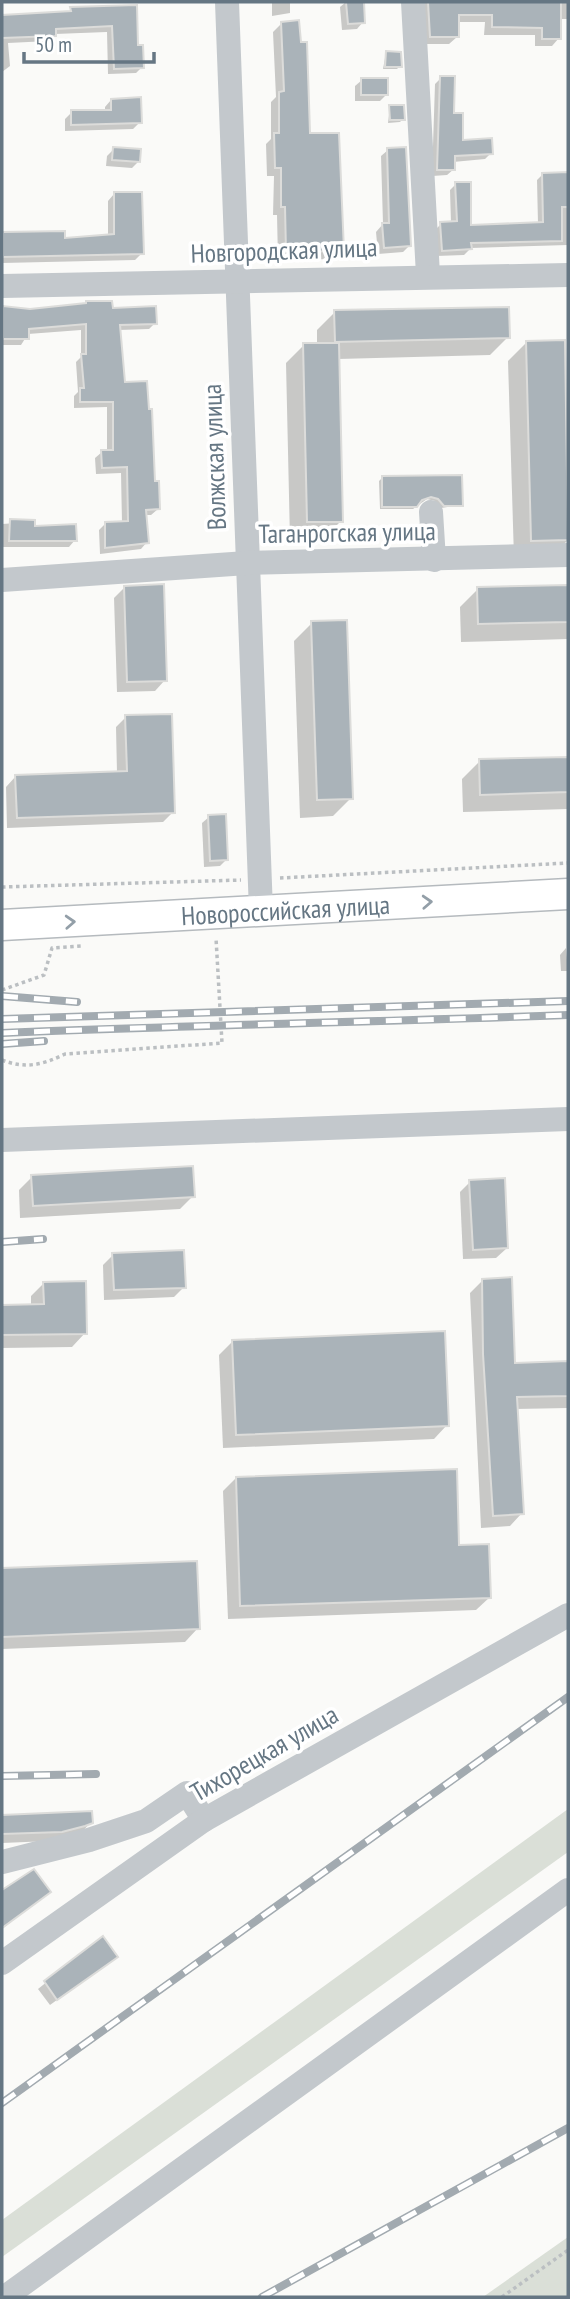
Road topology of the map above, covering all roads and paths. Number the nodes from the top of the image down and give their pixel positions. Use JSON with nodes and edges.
{"nodes":[{"id":1,"x":227,"y":2,"type":"edge"},
{"id":2,"x":413,"y":2,"type":"edge"},
{"id":3,"x":428,"y":275,"type":"junction"},
{"id":4,"x":568,"y":275,"type":"edge"},
{"id":5,"x":239,"y":281,"type":"junction"},
{"id":6,"x":2,"y":286,"type":"edge"},
{"id":7,"x":431,"y":512,"type":"dead end"},
{"id":8,"x":568,"y":555,"type":"edge"},
{"id":9,"x":434,"y":560,"type":"junction"},
{"id":10,"x":247,"y":563,"type":"junction"},
{"id":11,"x":2,"y":580,"type":"edge"},
{"id":12,"x":568,"y":863,"type":"edge"},
{"id":13,"x":260,"y":879,"type":"junction"},
{"id":14,"x":2,"y":887,"type":"edge"},
{"id":15,"x":568,"y":894,"type":"edge"},
{"id":16,"x":261,"y":911,"type":"junction"},
{"id":17,"x":2,"y":925,"type":"edge"},
{"id":18,"x":229,"y":937,"type":"dead end"},
{"id":19,"x":93,"y":945,"type":"dead end"},
{"id":20,"x":2,"y":990,"type":"edge"},
{"id":21,"x":2,"y":1060,"type":"edge"},
{"id":22,"x":568,"y":1119,"type":"edge"},
{"id":23,"x":2,"y":1140,"type":"edge"},
{"id":24,"x":568,"y":1615,"type":"edge"},
{"id":25,"x":204,"y":1820,"type":"junction"},
{"id":26,"x":2,"y":1862,"type":"edge"},
{"id":27,"x":568,"y":1890,"type":"edge"},
{"id":28,"x":2,"y":1963,"type":"edge"},
{"id":29,"x":568,"y":2250,"type":"edge"},
{"id":30,"x":5,"y":2297,"type":"edge"},
{"id":31,"x":502,"y":2297,"type":"edge"}],
"edges":[{"from":1,"to":5,"type":"street","name":"Волжская улица"},
{"from":2,"to":3,"type":"street"},
{"from":3,"to":4,"type":"street","name":"Новгородская улица"},
{"from":3,"to":5,"type":"street","name":"Новгородская улица"},
{"from":5,"to":6,"type":"street","name":"Новгородская улица"},
{"from":5,"to":10,"type":"street","name":"Волжская улица"},
{"from":7,"to":9,"type":"street"},
{"from":8,"to":9,"type":"street","name":"Таганрогская улица"},
{"from":9,"to":10,"type":"street","name":"Таганрогская улица"},
{"from":10,"to":11,"type":"street","name":"Таганрогская улица"},
{"from":10,"to":13,"type":"street","name":"Волжская улица"},
{"from":12,"to":13,"type":"path"},
{"from":13,"to":14,"type":"path"},
{"from":13,"to":16,"type":"street","name":"Волжская улица"},
{"from":16,"to":15,"type":"main road","name":"Новороссийская улица","one_way":true},
{"from":17,"to":16,"type":"main road","name":"Новороссийская улица","one_way":true},
{"from":18,"to":21,"type":"path"},
{"from":19,"to":20,"type":"path"},
{"from":22,"to":23,"type":"street"},
{"from":24,"to":25,"type":"street","name":"Тихорецкая улица"},
{"from":25,"to":26,"type":"street"},
{"from":25,"to":28,"type":"street","name":"Тихорецкая улица"},
{"from":27,"to":30,"type":"street"},
{"from":29,"to":31,"type":"path"}]}
